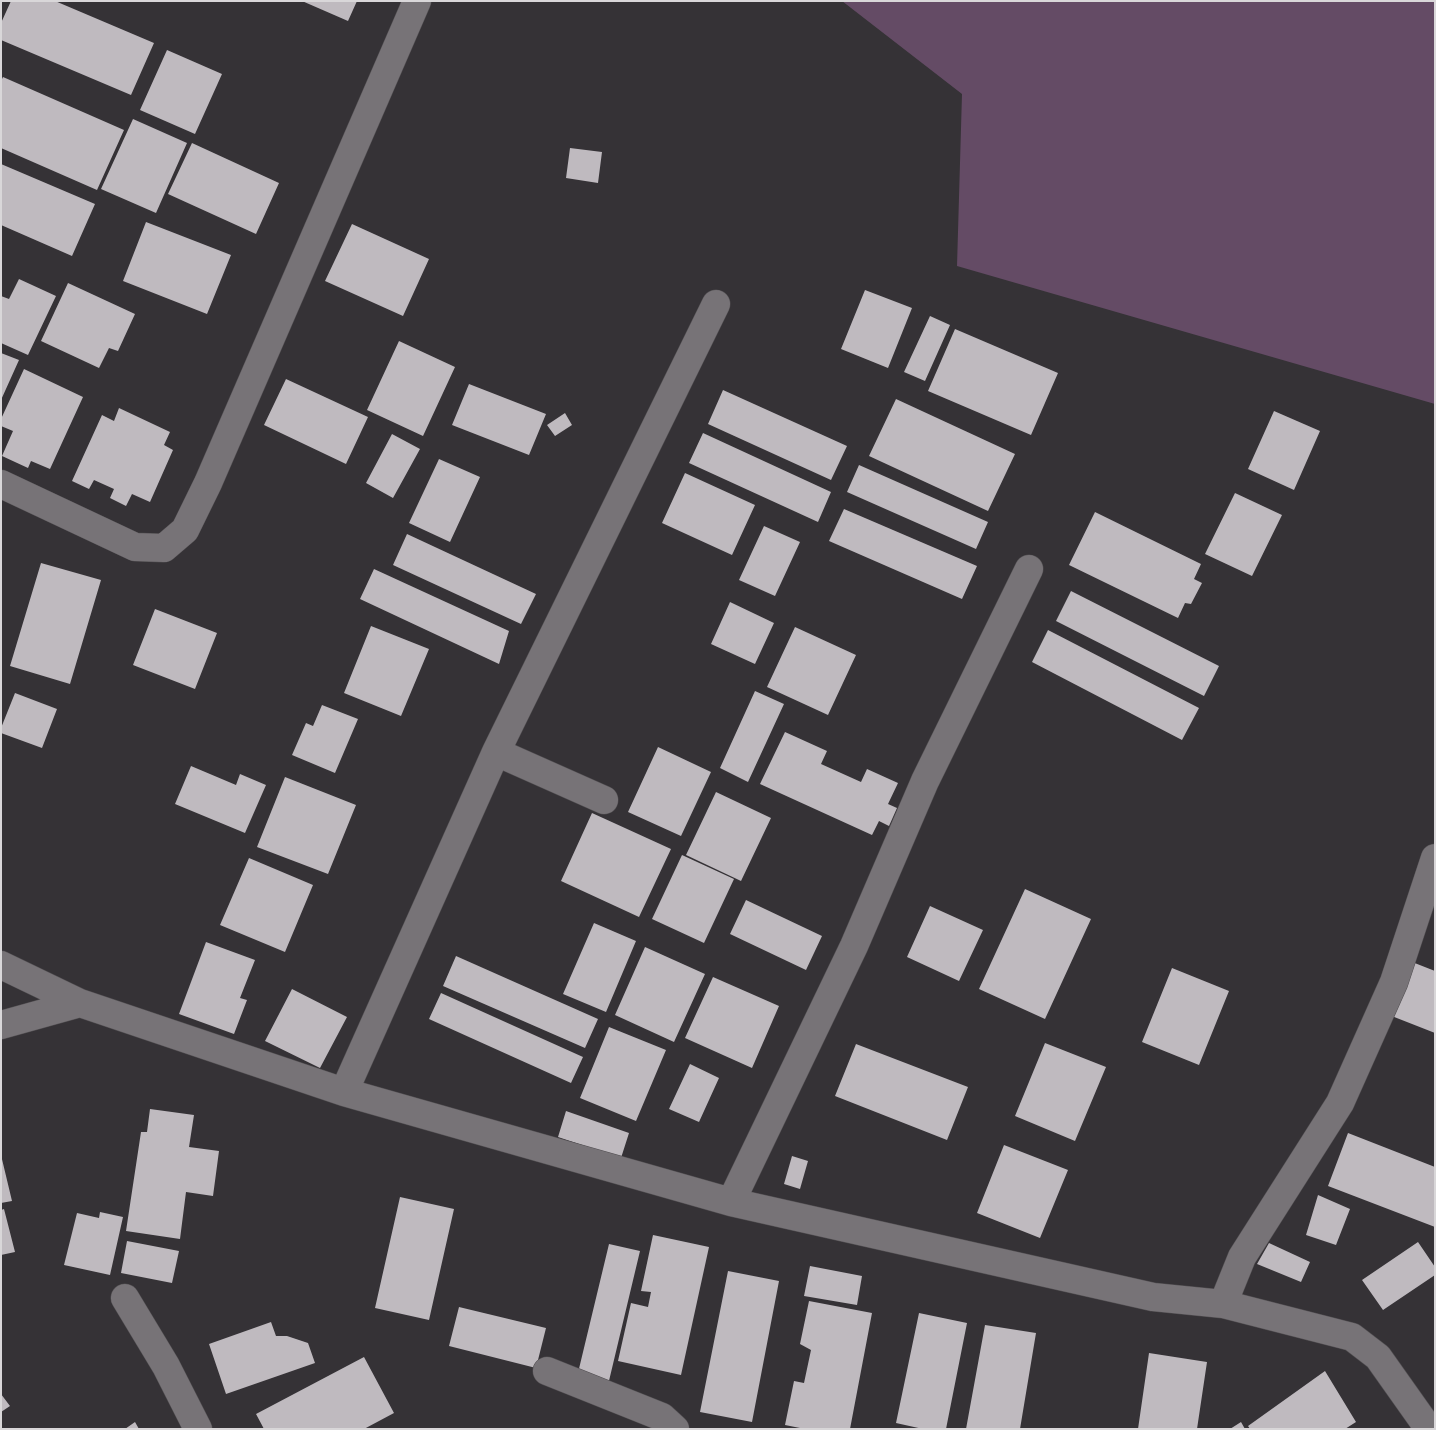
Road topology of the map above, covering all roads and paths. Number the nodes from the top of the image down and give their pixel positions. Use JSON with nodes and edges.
{"nodes":[{"id":1,"x":417,"y":1,"type":"edge"},
{"id":2,"x":716,"y":304,"type":"dead end"},
{"id":3,"x":1,"y":484,"type":"edge"},
{"id":4,"x":1029,"y":569,"type":"dead end"},
{"id":5,"x":496,"y":752,"type":"junction"},
{"id":6,"x":604,"y":800,"type":"dead end"},
{"id":7,"x":1435,"y":858,"type":"edge"},
{"id":8,"x":1,"y":965,"type":"edge"},
{"id":9,"x":80,"y":1003,"type":"junction"},
{"id":10,"x":1,"y":1025,"type":"edge"},
{"id":11,"x":344,"y":1092,"type":"junction"},
{"id":12,"x":730,"y":1202,"type":"junction"},
{"id":13,"x":125,"y":1298,"type":"dead end"},
{"id":14,"x":1223,"y":1304,"type":"junction"},
{"id":15,"x":547,"y":1371,"type":"dead end"},
{"id":16,"x":198,"y":1429,"type":"edge"},
{"id":17,"x":675,"y":1429,"type":"edge"},
{"id":18,"x":1429,"y":1429,"type":"edge"}],
"edges":[{"from":1,"to":3,"type":"street"},
{"from":2,"to":5,"type":"street"},
{"from":4,"to":12,"type":"street"},
{"from":5,"to":6,"type":"street"},
{"from":5,"to":11,"type":"street"},
{"from":7,"to":14,"type":"street"},
{"from":8,"to":9,"type":"street"},
{"from":9,"to":10,"type":"street"},
{"from":9,"to":11,"type":"street"},
{"from":11,"to":12,"type":"street"},
{"from":12,"to":14,"type":"street"},
{"from":13,"to":16,"type":"street"},
{"from":14,"to":18,"type":"street"},
{"from":15,"to":17,"type":"street"}]}
